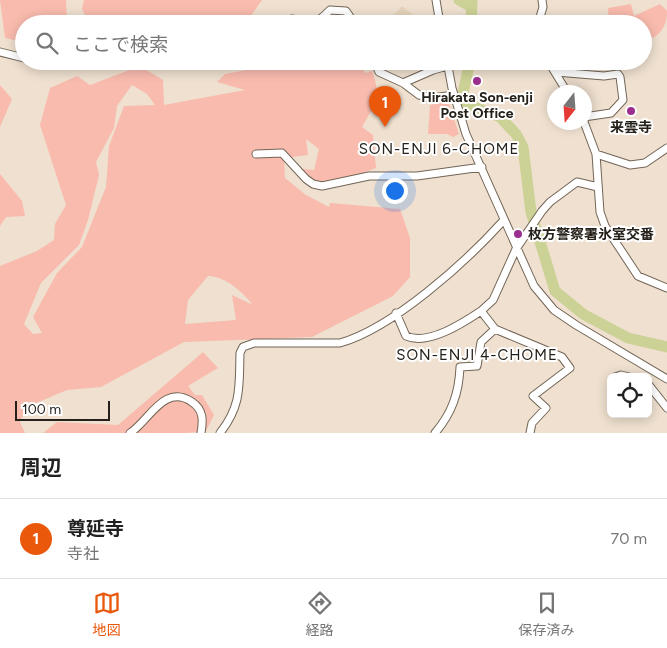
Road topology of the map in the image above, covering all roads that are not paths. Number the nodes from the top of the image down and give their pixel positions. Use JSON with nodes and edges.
{"nodes":[{"id":1,"x":436,"y":0,"type":"edge"},
{"id":2,"x":542,"y":0,"type":"edge"},
{"id":3,"x":325,"y":15,"type":"edge"},
{"id":4,"x":349,"y":15,"type":"edge"},
{"id":5,"x":438,"y":15,"type":"edge"},
{"id":6,"x":540,"y":15,"type":"edge"},
{"id":7,"x":0,"y":52,"type":"edge"},
{"id":8,"x":15,"y":56,"type":"edge"},
{"id":9,"x":378,"y":70,"type":"edge"},
{"id":10,"x":432,"y":70,"type":"edge"},
{"id":11,"x":449,"y":70,"type":"edge"},
{"id":12,"x":556,"y":72,"type":"joint"},
{"id":13,"x":403,"y":83,"type":"junction"},
{"id":14,"x":563,"y":85,"type":"edge"},
{"id":15,"x":454,"y":95,"type":"junction"},
{"id":16,"x":592,"y":116,"type":"edge"},
{"id":17,"x":587,"y":130,"type":"edge"},
{"id":18,"x":667,"y":148,"type":"edge"},
{"id":19,"x":256,"y":154,"type":"dead end"},
{"id":20,"x":596,"y":154,"type":"junction"},
{"id":21,"x":482,"y":167,"type":"junction"},
{"id":22,"x":598,"y":187,"type":"junction"},
{"id":23,"x":503,"y":220,"type":"junction"},
{"id":24,"x":516,"y":249,"type":"junction"},
{"id":25,"x":667,"y":288,"type":"edge"},
{"id":26,"x":481,"y":311,"type":"junction"},
{"id":27,"x":396,"y":313,"type":"junction"},
{"id":28,"x":496,"y":329,"type":"junction"},
{"id":29,"x":667,"y":379,"type":"edge"},
{"id":30,"x":652,"y":389,"type":"edge"},
{"id":31,"x":667,"y":408,"type":"edge"},
{"id":32,"x":130,"y":433,"type":"edge"},
{"id":33,"x":201,"y":433,"type":"edge"},
{"id":34,"x":220,"y":433,"type":"edge"},
{"id":35,"x":435,"y":433,"type":"edge"},
{"id":36,"x":530,"y":433,"type":"edge"}],
"edges":[{"from":1,"to":5,"type":"street"},
{"from":2,"to":6,"type":"street"},
{"from":3,"to":4,"type":"street"},
{"from":7,"to":8,"type":"street"},
{"from":9,"to":13,"type":"street"},
{"from":10,"to":13,"type":"street"},
{"from":11,"to":15,"type":"street"},
{"from":12,"to":14,"type":"street"},
{"from":12,"to":16,"type":"street"},
{"from":13,"to":15,"type":"street"},
{"from":15,"to":21,"type":"street"},
{"from":17,"to":20,"type":"street"},
{"from":18,"to":20,"type":"street"},
{"from":19,"to":21,"type":"street"},
{"from":20,"to":22,"type":"street"},
{"from":21,"to":23,"type":"street"},
{"from":22,"to":24,"type":"street"},
{"from":22,"to":25,"type":"street"},
{"from":23,"to":24,"type":"street"},
{"from":23,"to":27,"type":"street"},
{"from":24,"to":26,"type":"street"},
{"from":24,"to":29,"type":"street"},
{"from":26,"to":27,"type":"street"},
{"from":26,"to":28,"type":"street"},
{"from":27,"to":34,"type":"street"},
{"from":28,"to":35,"type":"street"},
{"from":28,"to":36,"type":"street"},
{"from":30,"to":31,"type":"street"},
{"from":32,"to":33,"type":"street"}]}
